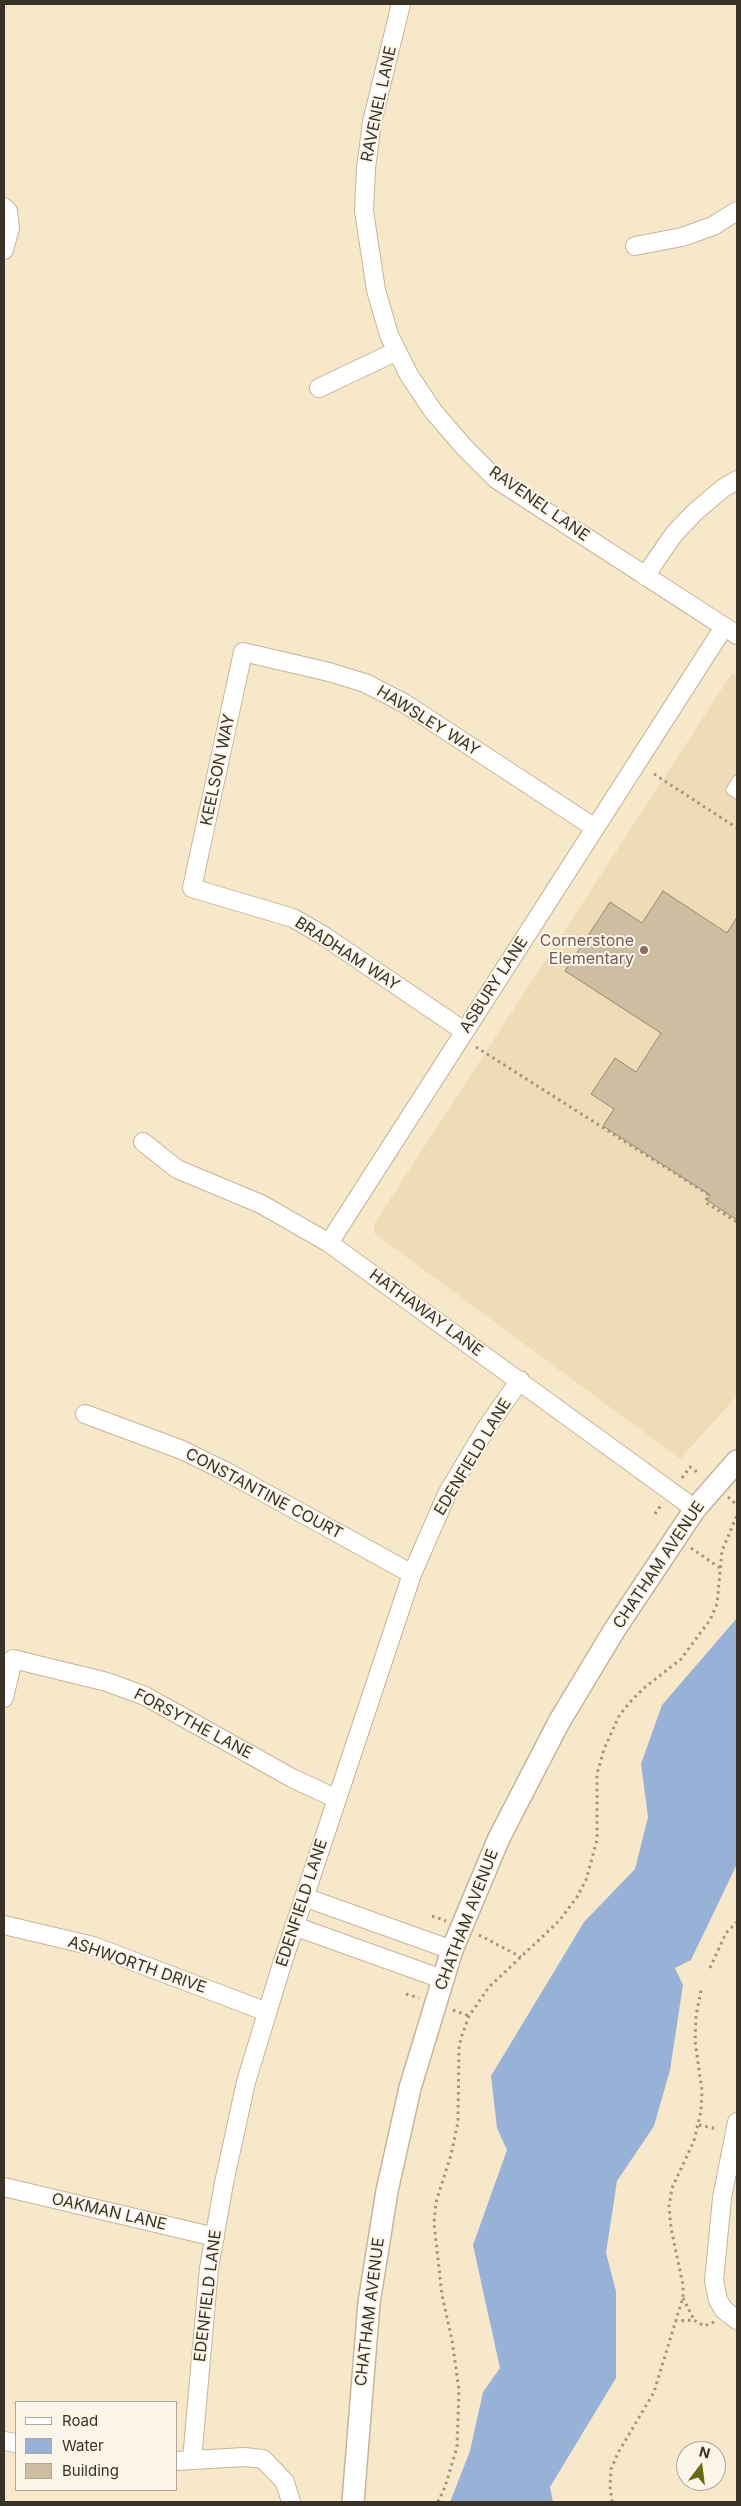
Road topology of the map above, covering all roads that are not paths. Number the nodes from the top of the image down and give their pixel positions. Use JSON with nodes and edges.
{"nodes":[{"id":1,"x":401,"y":4,"type":"edge"},
{"id":2,"x":4,"y":207,"type":"edge"},
{"id":3,"x":737,"y":212,"type":"edge"},
{"id":4,"x":635,"y":246,"type":"dead end"},
{"id":5,"x":4,"y":250,"type":"edge"},
{"id":6,"x":397,"y":350,"type":"junction"},
{"id":7,"x":319,"y":388,"type":"dead end"},
{"id":8,"x":737,"y":480,"type":"edge"},
{"id":9,"x":645,"y":576,"type":"junction"},
{"id":10,"x":731,"y":631,"type":"edge"},
{"id":11,"x":244,"y":652,"type":"joint"},
{"id":12,"x":737,"y":780,"type":"edge"},
{"id":13,"x":737,"y":794,"type":"edge"},
{"id":14,"x":594,"y":828,"type":"junction"},
{"id":15,"x":192,"y":888,"type":"joint"},
{"id":16,"x":464,"y":1031,"type":"junction"},
{"id":17,"x":143,"y":1142,"type":"dead end"},
{"id":18,"x":329,"y":1243,"type":"junction"},
{"id":19,"x":520,"y":1380,"type":"junction"},
{"id":20,"x":85,"y":1414,"type":"dead end"},
{"id":21,"x":737,"y":1461,"type":"edge"},
{"id":22,"x":695,"y":1509,"type":"junction"},
{"id":23,"x":412,"y":1574,"type":"junction"},
{"id":24,"x":4,"y":1698,"type":"edge"},
{"id":25,"x":337,"y":1799,"type":"junction"},
{"id":26,"x":304,"y":1897,"type":"junction"},
{"id":27,"x":4,"y":1925,"type":"edge"},
{"id":28,"x":294,"y":1926,"type":"junction"},
{"id":29,"x":452,"y":1950,"type":"junction"},
{"id":30,"x":442,"y":1979,"type":"junction"},
{"id":31,"x":267,"y":2012,"type":"junction"},
{"id":32,"x":737,"y":2122,"type":"edge"},
{"id":33,"x":733,"y":2160,"type":"edge"},
{"id":34,"x":4,"y":2187,"type":"edge"},
{"id":35,"x":215,"y":2237,"type":"junction"},
{"id":36,"x":731,"y":2315,"type":"edge"},
{"id":37,"x":184,"y":2460,"type":"edge"},
{"id":38,"x":291,"y":2502,"type":"edge"},
{"id":39,"x":353,"y":2502,"type":"edge"}],
"edges":[{"from":1,"to":6,"type":"street","name":"RAVENEL LANE"},
{"from":2,"to":5,"type":"street"},
{"from":3,"to":4,"type":"street"},
{"from":6,"to":7,"type":"street"},
{"from":6,"to":9,"type":"street","name":"RAVENEL LANE"},
{"from":8,"to":9,"type":"street"},
{"from":9,"to":10,"type":"street","name":"RAVENEL LANE"},
{"from":10,"to":14,"type":"street","name":"ASBURY LANE"},
{"from":11,"to":14,"type":"street","name":"HAWSLEY WAY"},
{"from":11,"to":15,"type":"street","name":"KEELSON WAY"},
{"from":12,"to":13,"type":"lane"},
{"from":14,"to":16,"type":"street","name":"ASBURY LANE"},
{"from":15,"to":16,"type":"street","name":"BRADHAM WAY"},
{"from":16,"to":18,"type":"street","name":"ASBURY LANE"},
{"from":17,"to":18,"type":"street","name":"HATHAWAY LANE"},
{"from":18,"to":19,"type":"street","name":"HATHAWAY LANE"},
{"from":19,"to":22,"type":"street","name":"HATHAWAY LANE"},
{"from":19,"to":23,"type":"street","name":"EDENFIELD LANE"},
{"from":20,"to":23,"type":"street","name":"CONSTANTINE COURT"},
{"from":21,"to":22,"type":"street","name":"CHATHAM AVENUE"},
{"from":22,"to":29,"type":"street","name":"CHATHAM AVENUE"},
{"from":23,"to":25,"type":"street","name":"EDENFIELD LANE"},
{"from":24,"to":25,"type":"street","name":"FORSYTHE LANE"},
{"from":25,"to":26,"type":"street","name":"EDENFIELD LANE"},
{"from":26,"to":28,"type":"street","name":"EDENFIELD LANE"},
{"from":26,"to":29,"type":"street"},
{"from":27,"to":31,"type":"street","name":"ASHWORTH DRIVE"},
{"from":28,"to":30,"type":"street"},
{"from":28,"to":31,"type":"street","name":"EDENFIELD LANE"},
{"from":29,"to":30,"type":"street","name":"CHATHAM AVENUE"},
{"from":30,"to":39,"type":"street","name":"CHATHAM AVENUE"},
{"from":31,"to":35,"type":"street","name":"EDENFIELD LANE"},
{"from":32,"to":33,"type":"street"},
{"from":33,"to":36,"type":"street"},
{"from":34,"to":35,"type":"street","name":"OAKMAN LANE"},
{"from":35,"to":37,"type":"street","name":"EDENFIELD LANE"},
{"from":37,"to":38,"type":"street"}]}
